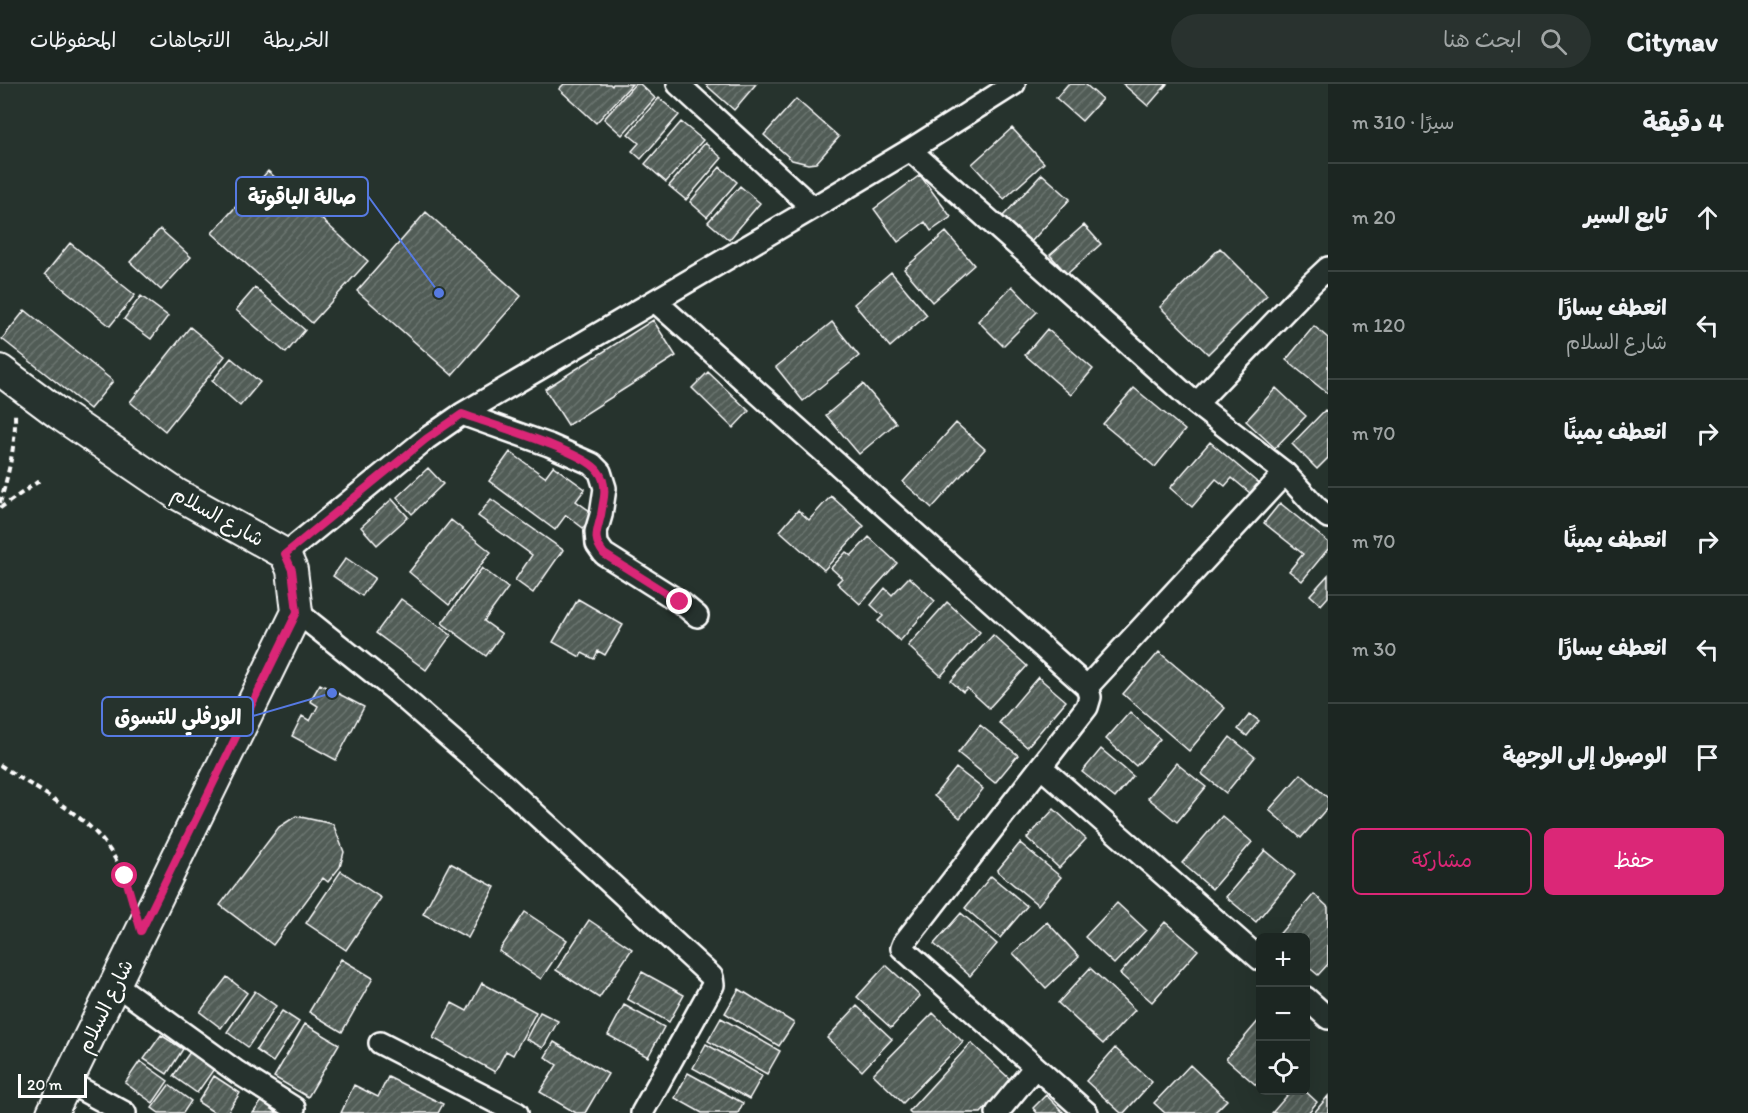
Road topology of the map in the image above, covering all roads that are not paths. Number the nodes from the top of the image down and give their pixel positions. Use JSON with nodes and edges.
{"nodes":[{"id":1,"x":678,"y":84,"type":"edge"},
{"id":2,"x":1014,"y":84,"type":"edge"},
{"id":3,"x":910,"y":150,"type":"junction"},
{"id":4,"x":813,"y":208,"type":"junction"},
{"id":5,"x":1328,"y":268,"type":"edge"},
{"id":6,"x":655,"y":301,"type":"junction"},
{"id":7,"x":4,"y":373,"type":"edge"},
{"id":8,"x":1196,"y":404,"type":"junction"},
{"id":9,"x":462,"y":414,"type":"junction"},
{"id":10,"x":1285,"y":473,"type":"junction"},
{"id":11,"x":1324,"y":507,"type":"edge"},
{"id":12,"x":285,"y":554,"type":"junction"},
{"id":13,"x":297,"y":612,"type":"junction"},
{"id":14,"x":697,"y":616,"type":"dead end"},
{"id":15,"x":1087,"y":687,"type":"junction"},
{"id":16,"x":1041,"y":766,"type":"junction"},
{"id":17,"x":1256,"y":955,"type":"edge"},
{"id":18,"x":115,"y":984,"type":"junction"},
{"id":19,"x":1310,"y":1002,"type":"edge"},
{"id":20,"x":1328,"y":1018,"type":"edge"},
{"id":21,"x":380,"y":1042,"type":"dead end"},
{"id":22,"x":1035,"y":1067,"type":"junction"},
{"id":23,"x":68,"y":1082,"type":"junction"},
{"id":24,"x":294,"y":1108,"type":"dead end"},
{"id":25,"x":651,"y":1110,"type":"edge"},
{"id":26,"x":52,"y":1113,"type":"edge"},
{"id":27,"x":125,"y":1113,"type":"edge"},
{"id":28,"x":517,"y":1113,"type":"edge"},
{"id":29,"x":997,"y":1113,"type":"edge"},
{"id":30,"x":1087,"y":1113,"type":"edge"}],
"edges":[{"from":1,"to":4,"type":"street"},
{"from":2,"to":3,"type":"street"},
{"from":3,"to":4,"type":"street"},
{"from":3,"to":8,"type":"street"},
{"from":4,"to":6,"type":"street"},
{"from":5,"to":8,"type":"street"},
{"from":6,"to":9,"type":"street"},
{"from":6,"to":15,"type":"street"},
{"from":7,"to":12,"type":"main road","name":"شارع السلام"},
{"from":8,"to":10,"type":"street"},
{"from":9,"to":12,"type":"street"},
{"from":9,"to":14,"type":"street"},
{"from":10,"to":11,"type":"street"},
{"from":10,"to":15,"type":"street"},
{"from":12,"to":13,"type":"main road","name":"شارع السلام"},
{"from":13,"to":18,"type":"main road","name":"شارع السلام"},
{"from":13,"to":25,"type":"street"},
{"from":15,"to":16,"type":"street"},
{"from":16,"to":17,"type":"street"},
{"from":16,"to":22,"type":"street"},
{"from":18,"to":23,"type":"main road","name":"شارع السلام"},
{"from":18,"to":24,"type":"street"},
{"from":19,"to":20,"type":"street"},
{"from":21,"to":28,"type":"street"},
{"from":22,"to":29,"type":"street"},
{"from":22,"to":30,"type":"street"},
{"from":23,"to":26,"type":"main road","name":"شارع السلام"},
{"from":23,"to":27,"type":"street"}]}
